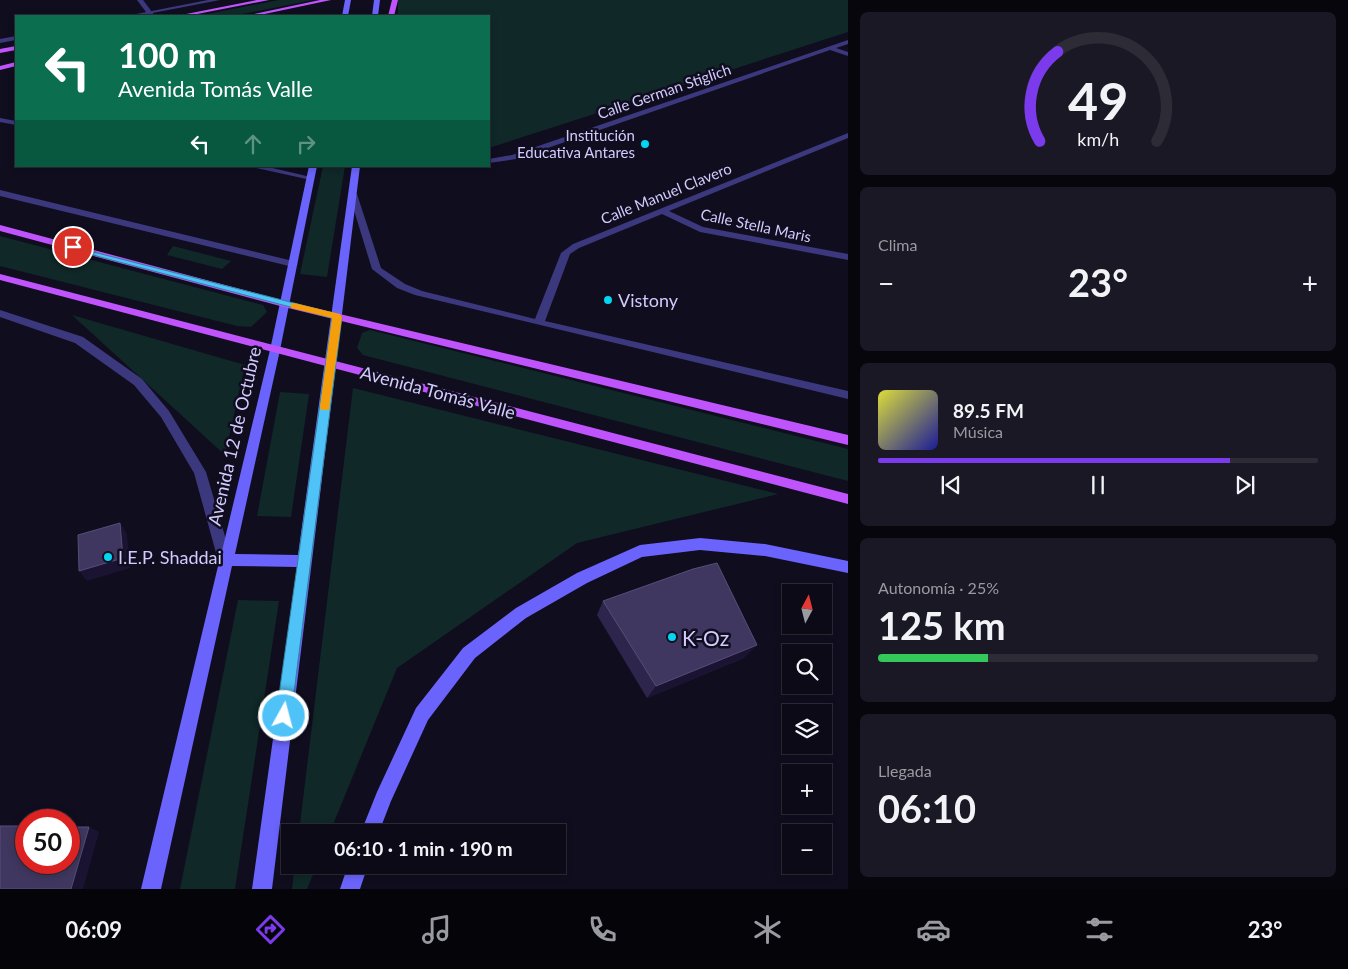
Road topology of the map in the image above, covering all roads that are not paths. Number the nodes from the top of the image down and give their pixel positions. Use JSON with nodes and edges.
{"nodes":[{"id":1,"x":140,"y":0,"type":"edge"},
{"id":2,"x":217,"y":0,"type":"edge"},
{"id":3,"x":266,"y":0,"type":"edge"},
{"id":4,"x":328,"y":0,"type":"edge"},
{"id":5,"x":348,"y":0,"type":"edge"},
{"id":6,"x":377,"y":0,"type":"edge"},
{"id":7,"x":395,"y":0,"type":"edge"},
{"id":8,"x":150,"y":14,"type":"edge"},
{"id":9,"x":184,"y":15,"type":"edge"},
{"id":10,"x":253,"y":15,"type":"edge"},
{"id":11,"x":345,"y":15,"type":"edge"},
{"id":12,"x":375,"y":15,"type":"edge"},
{"id":13,"x":391,"y":15,"type":"edge"},
{"id":14,"x":15,"y":38,"type":"edge"},
{"id":15,"x":0,"y":41,"type":"edge"},
{"id":16,"x":848,"y":42,"type":"edge"},
{"id":17,"x":15,"y":48,"type":"edge"},
{"id":18,"x":830,"y":48,"type":"junction"},
{"id":19,"x":0,"y":51,"type":"edge"},
{"id":20,"x":848,"y":54,"type":"edge"},
{"id":21,"x":15,"y":64,"type":"edge"},
{"id":22,"x":0,"y":68,"type":"edge"},
{"id":23,"x":15,"y":115,"type":"edge"},
{"id":24,"x":1,"y":120,"type":"edge"},
{"id":25,"x":15,"y":123,"type":"edge"},
{"id":26,"x":848,"y":135,"type":"edge"},
{"id":27,"x":490,"y":161,"type":"edge"},
{"id":28,"x":256,"y":167,"type":"edge"},
{"id":29,"x":313,"y":167,"type":"edge"},
{"id":30,"x":356,"y":167,"type":"edge"},
{"id":31,"x":311,"y":178,"type":"junction"},
{"id":32,"x":0,"y":193,"type":"edge"},
{"id":33,"x":353,"y":194,"type":"junction"},
{"id":34,"x":662,"y":211,"type":"junction"},
{"id":35,"x":0,"y":228,"type":"edge"},
{"id":36,"x":848,"y":257,"type":"edge"},
{"id":37,"x":293,"y":264,"type":"junction"},
{"id":38,"x":0,"y":277,"type":"edge"},
{"id":39,"x":284,"y":304,"type":"junction"},
{"id":40,"x":0,"y":313,"type":"edge"},
{"id":41,"x":337,"y":317,"type":"junction"},
{"id":42,"x":539,"y":323,"type":"junction"},
{"id":43,"x":275,"y":350,"type":"junction"},
{"id":44,"x":331,"y":364,"type":"junction"},
{"id":45,"x":848,"y":395,"type":"edge"},
{"id":46,"x":848,"y":440,"type":"edge"},
{"id":47,"x":848,"y":499,"type":"edge"},
{"id":48,"x":225,"y":560,"type":"junction"},
{"id":49,"x":303,"y":561,"type":"junction"},
{"id":50,"x":848,"y":567,"type":"edge"},
{"id":51,"x":373,"y":824,"type":"edge"},
{"id":52,"x":355,"y":874,"type":"edge"},
{"id":53,"x":151,"y":889,"type":"edge"},
{"id":54,"x":262,"y":889,"type":"edge"},
{"id":55,"x":350,"y":889,"type":"edge"}],
"edges":[{"from":1,"to":8,"type":"street"},
{"from":2,"to":8,"type":"street"},
{"from":3,"to":9,"type":"main road"},
{"from":4,"to":10,"type":"main road"},
{"from":5,"to":11,"type":"main road"},
{"from":6,"to":12,"type":"main road"},
{"from":7,"to":13,"type":"main road"},
{"from":14,"to":15,"type":"street"},
{"from":16,"to":18,"type":"street","name":"Calle German Stiglich"},
{"from":17,"to":19,"type":"main road"},
{"from":18,"to":20,"type":"street"},
{"from":18,"to":27,"type":"street","name":"Calle German Stiglich"},
{"from":21,"to":22,"type":"main road"},
{"from":23,"to":24,"type":"street"},
{"from":24,"to":25,"type":"street"},
{"from":26,"to":34,"type":"street","name":"Calle Manuel Clavero"},
{"from":28,"to":31,"type":"street"},
{"from":29,"to":31,"type":"main road","name":"Avenida 12 de Octubre"},
{"from":30,"to":33,"type":"main road"},
{"from":31,"to":37,"type":"main road","name":"Avenida 12 de Octubre"},
{"from":32,"to":37,"type":"street"},
{"from":33,"to":41,"type":"main road"},
{"from":33,"to":42,"type":"street"},
{"from":34,"to":36,"type":"street","name":"Calle Stella Maris"},
{"from":34,"to":42,"type":"street","name":"Calle Manuel Clavero"},
{"from":35,"to":39,"type":"main road"},
{"from":37,"to":39,"type":"main road","name":"Avenida 12 de Octubre"},
{"from":38,"to":43,"type":"main road","name":"Avenida Tomás Valle"},
{"from":39,"to":41,"type":"main road"},
{"from":39,"to":43,"type":"main road","name":"Avenida 12 de Octubre"},
{"from":40,"to":48,"type":"street"},
{"from":41,"to":44,"type":"main road"},
{"from":41,"to":46,"type":"main road"},
{"from":42,"to":45,"type":"street"},
{"from":43,"to":44,"type":"main road","name":"Avenida Tomás Valle"},
{"from":43,"to":48,"type":"main road","name":"Avenida 12 de Octubre"},
{"from":44,"to":47,"type":"main road","name":"Avenida Tomás Valle"},
{"from":44,"to":49,"type":"main road"},
{"from":48,"to":49,"type":"main road"},
{"from":48,"to":53,"type":"main road","name":"Avenida 12 de Octubre"},
{"from":49,"to":54,"type":"main road"},
{"from":50,"to":51,"type":"main road"},
{"from":52,"to":55,"type":"main road"}]}
